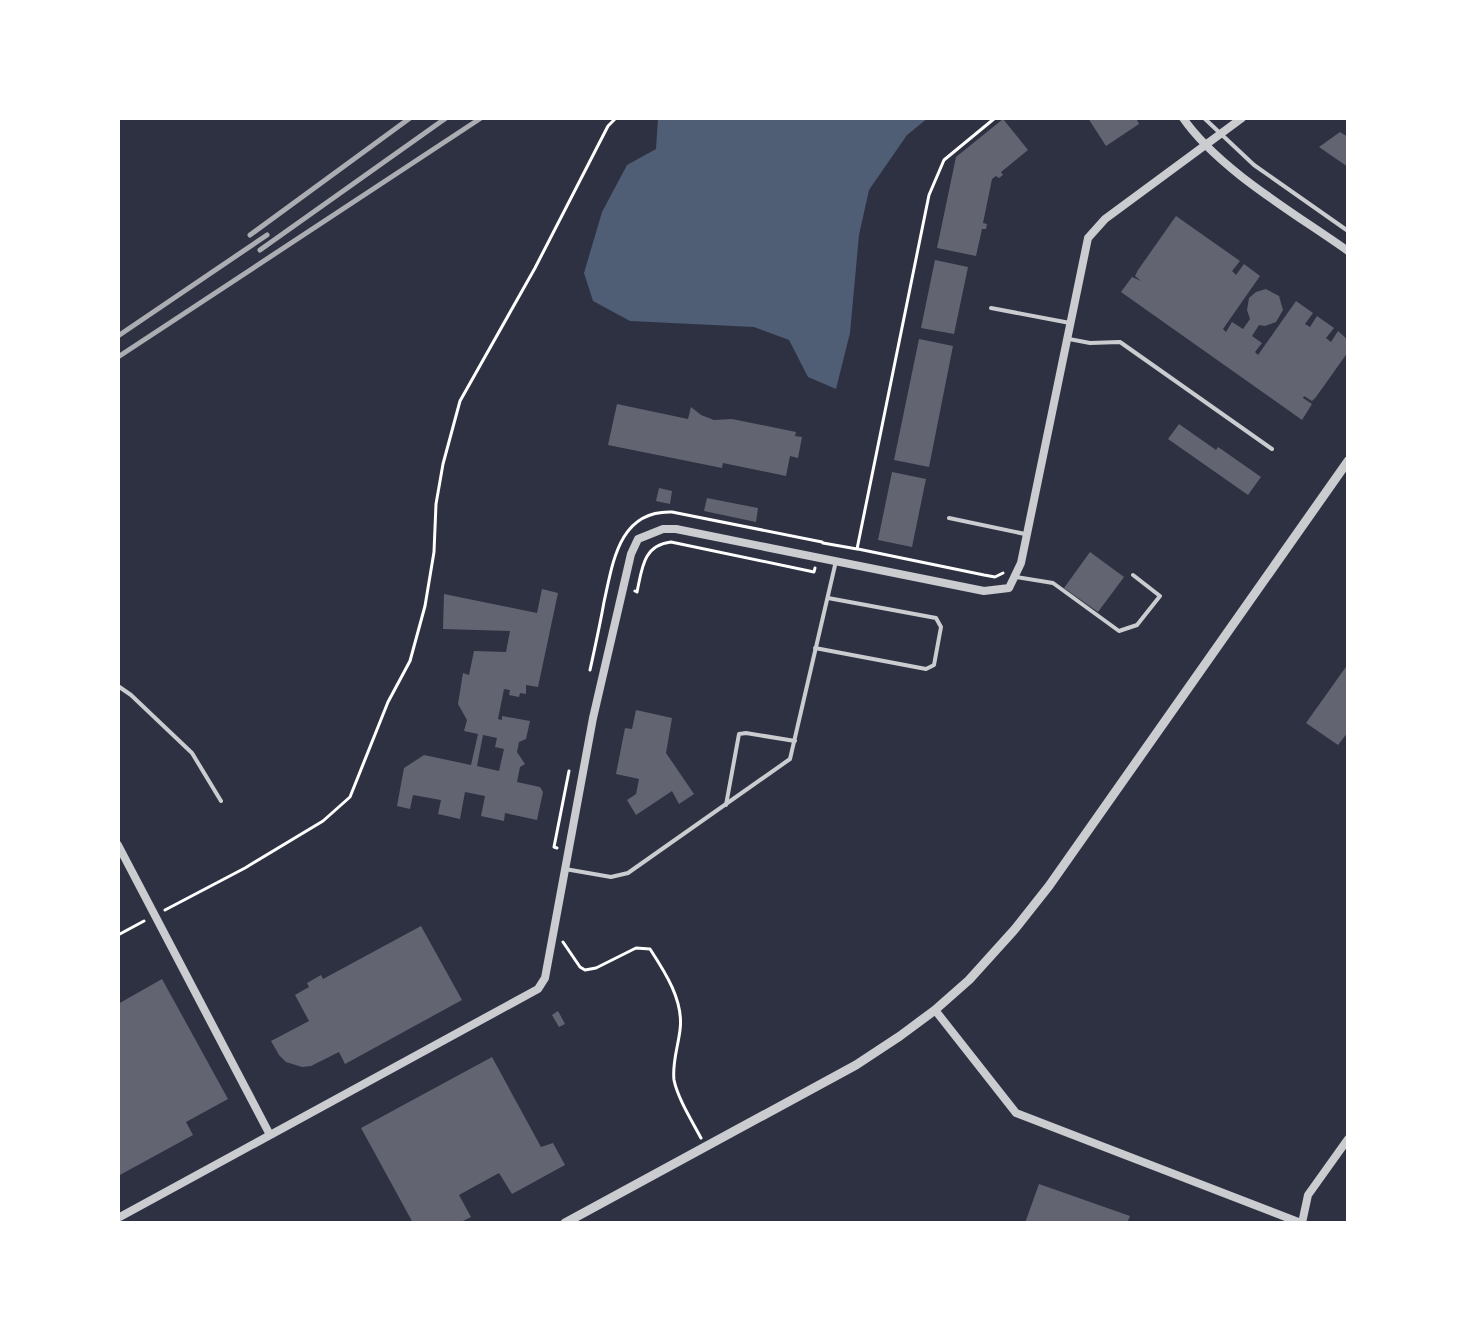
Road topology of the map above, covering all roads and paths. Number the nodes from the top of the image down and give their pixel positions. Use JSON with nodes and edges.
{"nodes":[{"id":1,"x":616,"y":118,"type":"edge"},
{"id":2,"x":995,"y":118,"type":"edge"},
{"id":3,"x":1183,"y":118,"type":"edge"},
{"id":4,"x":1204,"y":118,"type":"edge"},
{"id":5,"x":1242,"y":118,"type":"edge"},
{"id":6,"x":1221,"y":136,"type":"junction"},
{"id":7,"x":1204,"y":146,"type":"junction"},
{"id":8,"x":1348,"y":231,"type":"edge"},
{"id":9,"x":1348,"y":251,"type":"edge"},
{"id":10,"x":991,"y":308,"type":"dead end"},
{"id":11,"x":1070,"y":323,"type":"junction"},
{"id":12,"x":1066,"y":339,"type":"junction"},
{"id":13,"x":1272,"y":449,"type":"dead end"},
{"id":14,"x":1348,"y":461,"type":"edge"},
{"id":15,"x":949,"y":518,"type":"dead end"},
{"id":16,"x":1026,"y":534,"type":"junction"},
{"id":17,"x":857,"y":549,"type":"junction"},
{"id":18,"x":818,"y":557,"type":"junction"},
{"id":19,"x":836,"y":561,"type":"junction"},
{"id":20,"x":1007,"y":570,"type":"dead end"},
{"id":21,"x":1133,"y":575,"type":"dead end"},
{"id":22,"x":1016,"y":577,"type":"junction"},
{"id":23,"x":608,"y":584,"type":"junction"},
{"id":24,"x":624,"y":588,"type":"junction"},
{"id":25,"x":828,"y":598,"type":"junction"},
{"id":26,"x":815,"y":648,"type":"junction"},
{"id":27,"x":589,"y":676,"type":"dead end"},
{"id":28,"x":118,"y":686,"type":"edge"},
{"id":29,"x":795,"y":741,"type":"junction"},
{"id":30,"x":570,"y":770,"type":"dead end"},
{"id":31,"x":221,"y":801,"type":"dead end"},
{"id":32,"x":726,"y":805,"type":"junction"},
{"id":33,"x":118,"y":845,"type":"edge"},
{"id":34,"x":569,"y":850,"type":"junction"},
{"id":35,"x":565,"y":869,"type":"junction"},
{"id":36,"x":156,"y":914,"type":"junction"},
{"id":37,"x":118,"y":935,"type":"edge"},
{"id":38,"x":563,"y":942,"type":"dead end"},
{"id":39,"x":935,"y":1010,"type":"junction"},
{"id":40,"x":269,"y":1133,"type":"junction"},
{"id":41,"x":1348,"y":1139,"type":"edge"},
{"id":42,"x":706,"y":1146,"type":"junction"},
{"id":43,"x":118,"y":1218,"type":"edge"},
{"id":44,"x":565,"y":1223,"type":"edge"},
{"id":45,"x":1302,"y":1223,"type":"edge"}],
"edges":[{"from":1,"to":36,"type":"path"},
{"from":2,"to":17,"type":"path"},
{"from":3,"to":7,"type":"street"},
{"from":4,"to":6,"type":"lane"},
{"from":5,"to":6,"type":"street"},
{"from":6,"to":7,"type":"street"},
{"from":6,"to":8,"type":"lane"},
{"from":7,"to":9,"type":"street"},
{"from":7,"to":11,"type":"street"},
{"from":10,"to":11,"type":"lane"},
{"from":11,"to":12,"type":"street"},
{"from":12,"to":13,"type":"lane"},
{"from":12,"to":16,"type":"street"},
{"from":14,"to":39,"type":"street"},
{"from":15,"to":16,"type":"lane"},
{"from":16,"to":22,"type":"street"},
{"from":17,"to":20,"type":"path"},
{"from":17,"to":23,"type":"path"},
{"from":18,"to":19,"type":"street"},
{"from":18,"to":24,"type":"street"},
{"from":18,"to":24,"type":"path"},
{"from":19,"to":22,"type":"street"},
{"from":19,"to":25,"type":"lane"},
{"from":21,"to":22,"type":"lane"},
{"from":23,"to":24,"type":"path"},
{"from":23,"to":27,"type":"path"},
{"from":24,"to":34,"type":"street"},
{"from":25,"to":26,"type":"lane"},
{"from":25,"to":26,"type":"lane"},
{"from":26,"to":29,"type":"lane"},
{"from":28,"to":31,"type":"lane"},
{"from":29,"to":32,"type":"lane"},
{"from":29,"to":32,"type":"lane"},
{"from":30,"to":34,"type":"path"},
{"from":32,"to":35,"type":"lane"},
{"from":33,"to":36,"type":"street"},
{"from":34,"to":35,"type":"street"},
{"from":35,"to":40,"type":"street"},
{"from":36,"to":37,"type":"path"},
{"from":36,"to":40,"type":"street"},
{"from":38,"to":42,"type":"path"},
{"from":39,"to":42,"type":"street"},
{"from":39,"to":45,"type":"street"},
{"from":40,"to":43,"type":"street"},
{"from":41,"to":45,"type":"street"},
{"from":42,"to":44,"type":"street"}]}
